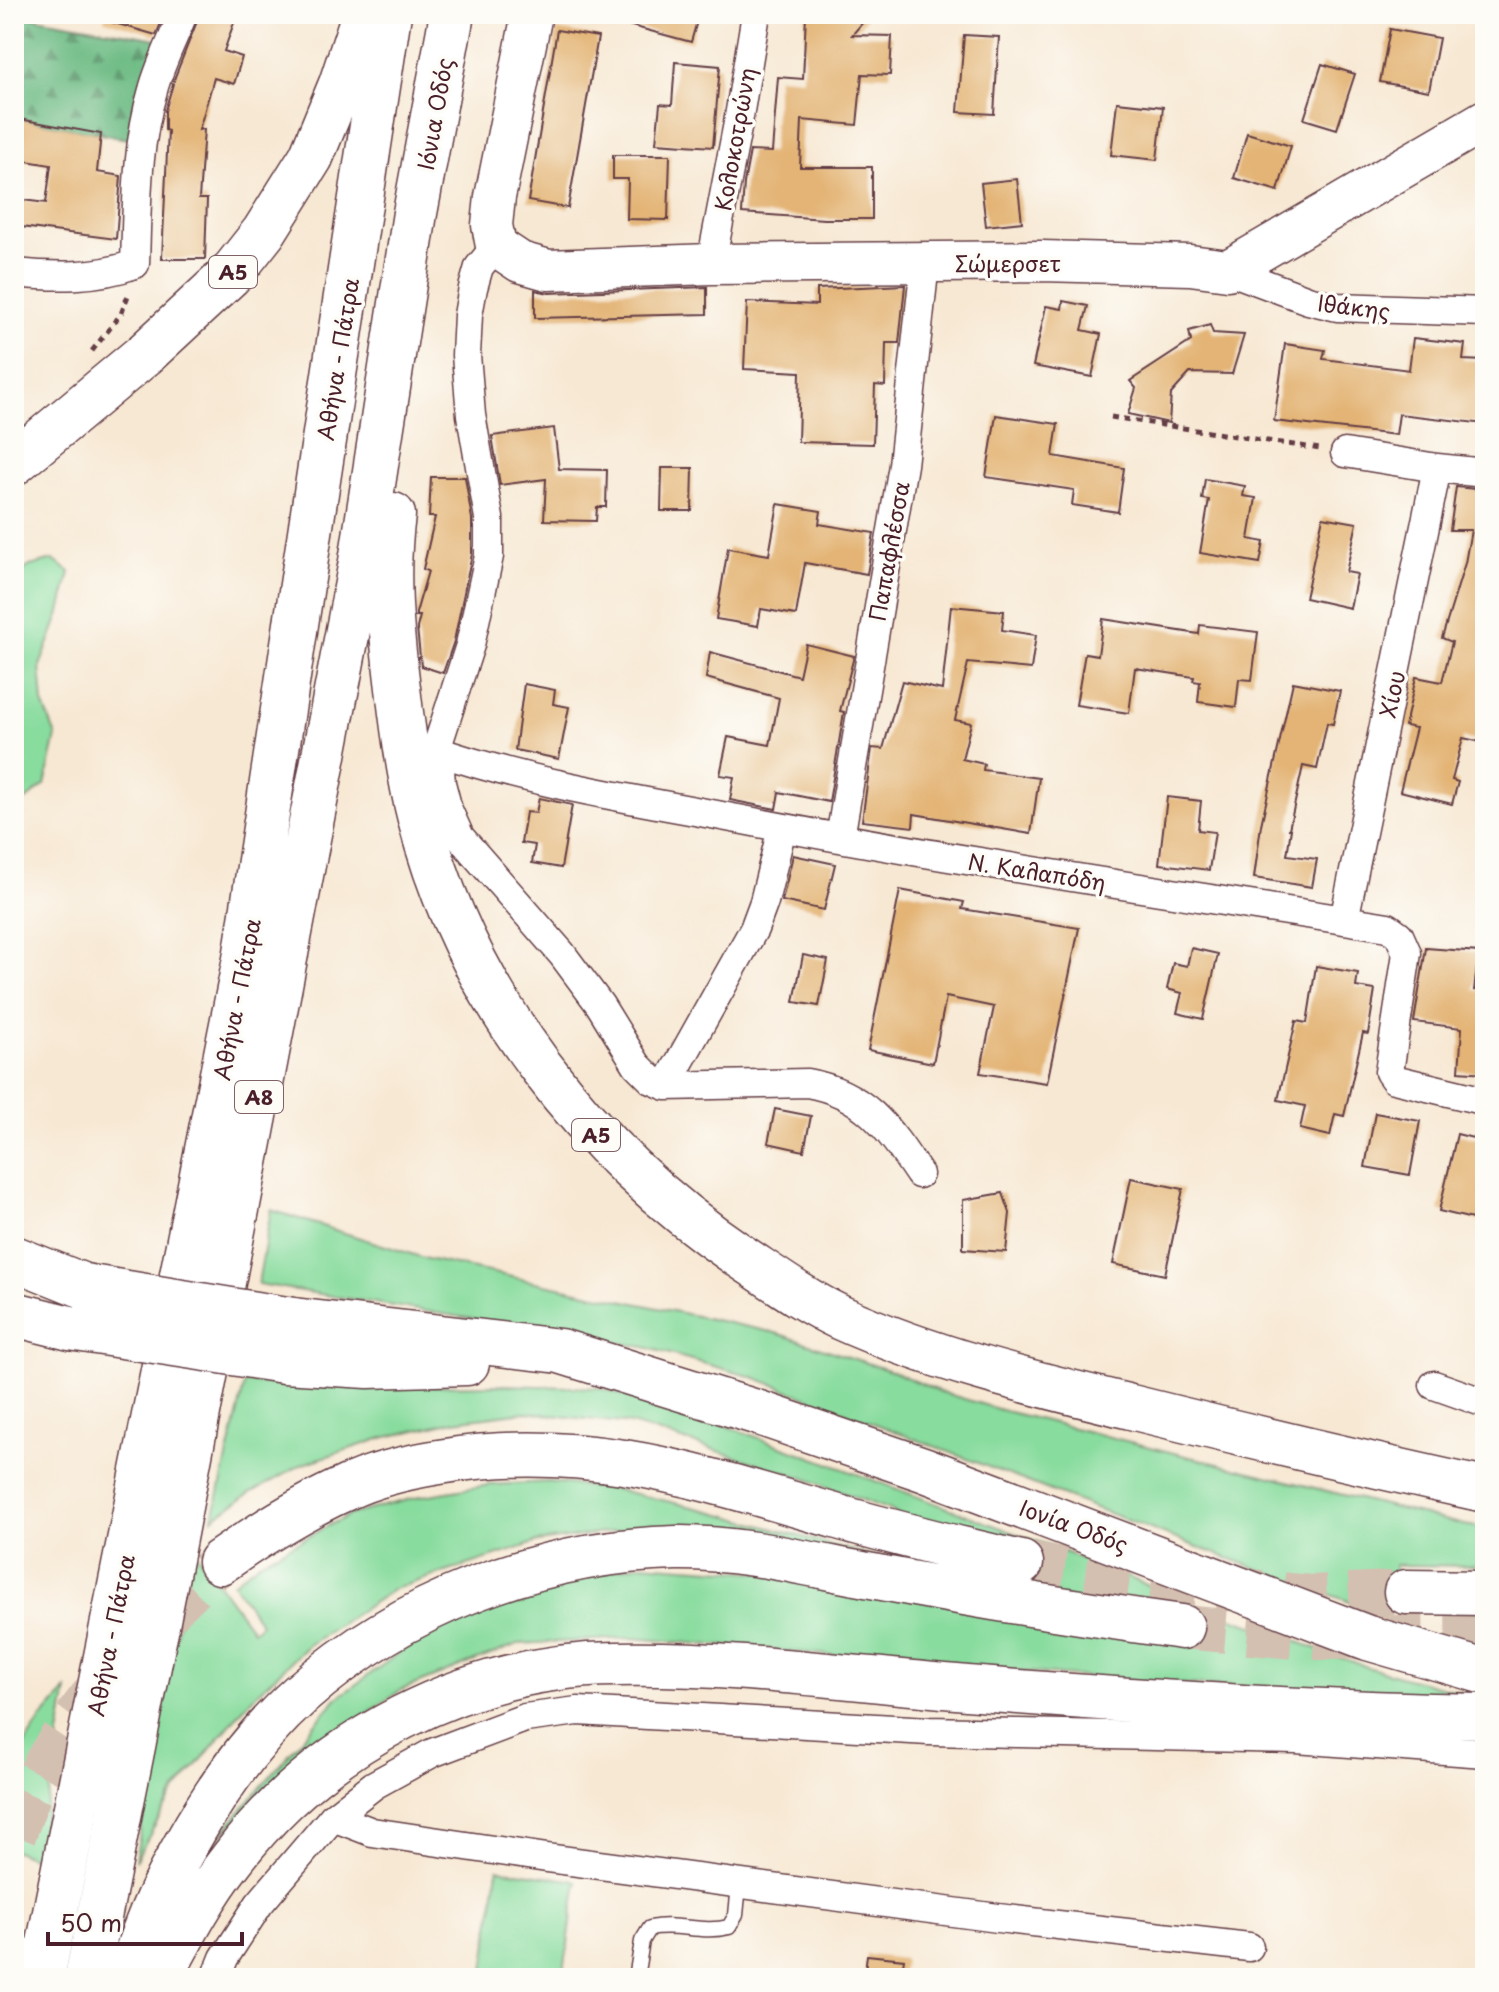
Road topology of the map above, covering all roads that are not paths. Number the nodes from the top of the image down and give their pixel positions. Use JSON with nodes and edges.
{"nodes":[{"id":1,"x":183,"y":14,"type":"edge"},
{"id":2,"x":364,"y":14,"type":"edge"},
{"id":3,"x":389,"y":14,"type":"edge"},
{"id":4,"x":452,"y":14,"type":"edge"},
{"id":5,"x":532,"y":14,"type":"edge"},
{"id":6,"x":756,"y":14,"type":"edge"},
{"id":7,"x":1485,"y":120,"type":"edge"},
{"id":8,"x":415,"y":213,"type":"junction"},
{"id":9,"x":496,"y":246,"type":"junction"},
{"id":10,"x":925,"y":263,"type":"junction"},
{"id":11,"x":711,"y":264,"type":"junction"},
{"id":12,"x":1228,"y":270,"type":"junction"},
{"id":13,"x":14,"y":273,"type":"edge"},
{"id":14,"x":1485,"y":312,"type":"edge"},
{"id":15,"x":1345,"y":453,"type":"road end"},
{"id":16,"x":14,"y":463,"type":"edge"},
{"id":17,"x":1437,"y":468,"type":"junction"},
{"id":18,"x":1485,"y":473,"type":"edge"},
{"id":19,"x":437,"y":751,"type":"junction"},
{"id":20,"x":782,"y":828,"type":"junction"},
{"id":21,"x":840,"y":838,"type":"junction"},
{"id":22,"x":1344,"y":920,"type":"junction"},
{"id":23,"x":666,"y":1086,"type":"junction"},
{"id":24,"x":1485,"y":1101,"type":"edge"},
{"id":25,"x":919,"y":1174,"type":"dead end"},
{"id":26,"x":14,"y":1258,"type":"edge"},
{"id":27,"x":14,"y":1314,"type":"edge"},
{"id":28,"x":289,"y":1341,"type":"junction"},
{"id":29,"x":1434,"y":1385,"type":"dead end"},
{"id":30,"x":1485,"y":1403,"type":"edge"},
{"id":31,"x":1485,"y":1490,"type":"edge"},
{"id":32,"x":220,"y":1562,"type":"tunnel mouth"},
{"id":33,"x":1021,"y":1563,"type":"tunnel mouth"},
{"id":34,"x":1406,"y":1592,"type":"tunnel mouth"},
{"id":35,"x":1485,"y":1593,"type":"edge"},
{"id":36,"x":1182,"y":1627,"type":"tunnel mouth"},
{"id":37,"x":1485,"y":1672,"type":"edge"},
{"id":38,"x":1485,"y":1716,"type":"edge"},
{"id":39,"x":1485,"y":1753,"type":"edge"},
{"id":40,"x":333,"y":1817,"type":"junction"},
{"id":41,"x":739,"y":1885,"type":"junction"},
{"id":42,"x":1249,"y":1947,"type":"dead end"},
{"id":43,"x":42,"y":1978,"type":"edge"},
{"id":44,"x":87,"y":1978,"type":"edge"},
{"id":45,"x":130,"y":1978,"type":"edge"},
{"id":46,"x":160,"y":1978,"type":"edge"},
{"id":47,"x":216,"y":1978,"type":"edge"},
{"id":48,"x":636,"y":1978,"type":"edge"}],
"edges":[{"from":1,"to":13,"type":"street"},
{"from":2,"to":16,"type":"highway","number":"Α5"},
{"from":3,"to":43,"type":"highway","name":"Αθήνα - Πάτρα","number":"Α8"},
{"from":4,"to":8,"type":"highway","name":"Ιόνια Οδός","number":"Α5"},
{"from":5,"to":9,"type":"street"},
{"from":6,"to":11,"type":"street","name":"Κολοκοτρώνη"},
{"from":7,"to":12,"type":"street"},
{"from":8,"to":31,"type":"highway","number":"Α5"},
{"from":8,"to":44,"type":"highway","name":"Αθήνα - Πάτρα","number":"Α8"},
{"from":9,"to":11,"type":"street","name":"Σώμερσετ"},
{"from":9,"to":19,"type":"street"},
{"from":10,"to":11,"type":"street","name":"Σώμερσετ"},
{"from":10,"to":12,"type":"street","name":"Σώμερσετ"},
{"from":10,"to":21,"type":"street","name":"Παπαφλέσσα"},
{"from":12,"to":14,"type":"street","name":"Ιθάκης"},
{"from":15,"to":17,"type":"street"},
{"from":17,"to":18,"type":"street"},
{"from":17,"to":22,"type":"street","name":"Χίου"},
{"from":19,"to":20,"type":"street","name":"Ν. Καλαπόδη"},
{"from":19,"to":23,"type":"street"},
{"from":20,"to":21,"type":"street","name":"Ν. Καλαπόδη"},
{"from":20,"to":23,"type":"street"},
{"from":21,"to":22,"type":"street","name":"Ν. Καλαπόδη"},
{"from":22,"to":24,"type":"street","name":"Ν. Καλαπόδη"},
{"from":23,"to":25,"type":"street"},
{"from":26,"to":28,"type":"highway","bridge":true},
{"from":27,"to":28,"type":"highway","bridge":true},
{"from":28,"to":37,"type":"highway","name":"Ιονία Οδός"},
{"from":29,"to":30,"type":"street"},
{"from":32,"to":33,"type":"highway"},
{"from":34,"to":35,"type":"highway"},
{"from":36,"to":45,"type":"highway"},
{"from":38,"to":46,"type":"highway"},
{"from":39,"to":40,"type":"street"},
{"from":40,"to":41,"type":"street"},
{"from":40,"to":47,"type":"street"},
{"from":41,"to":42,"type":"street"},
{"from":41,"to":48,"type":"lane"}]}
